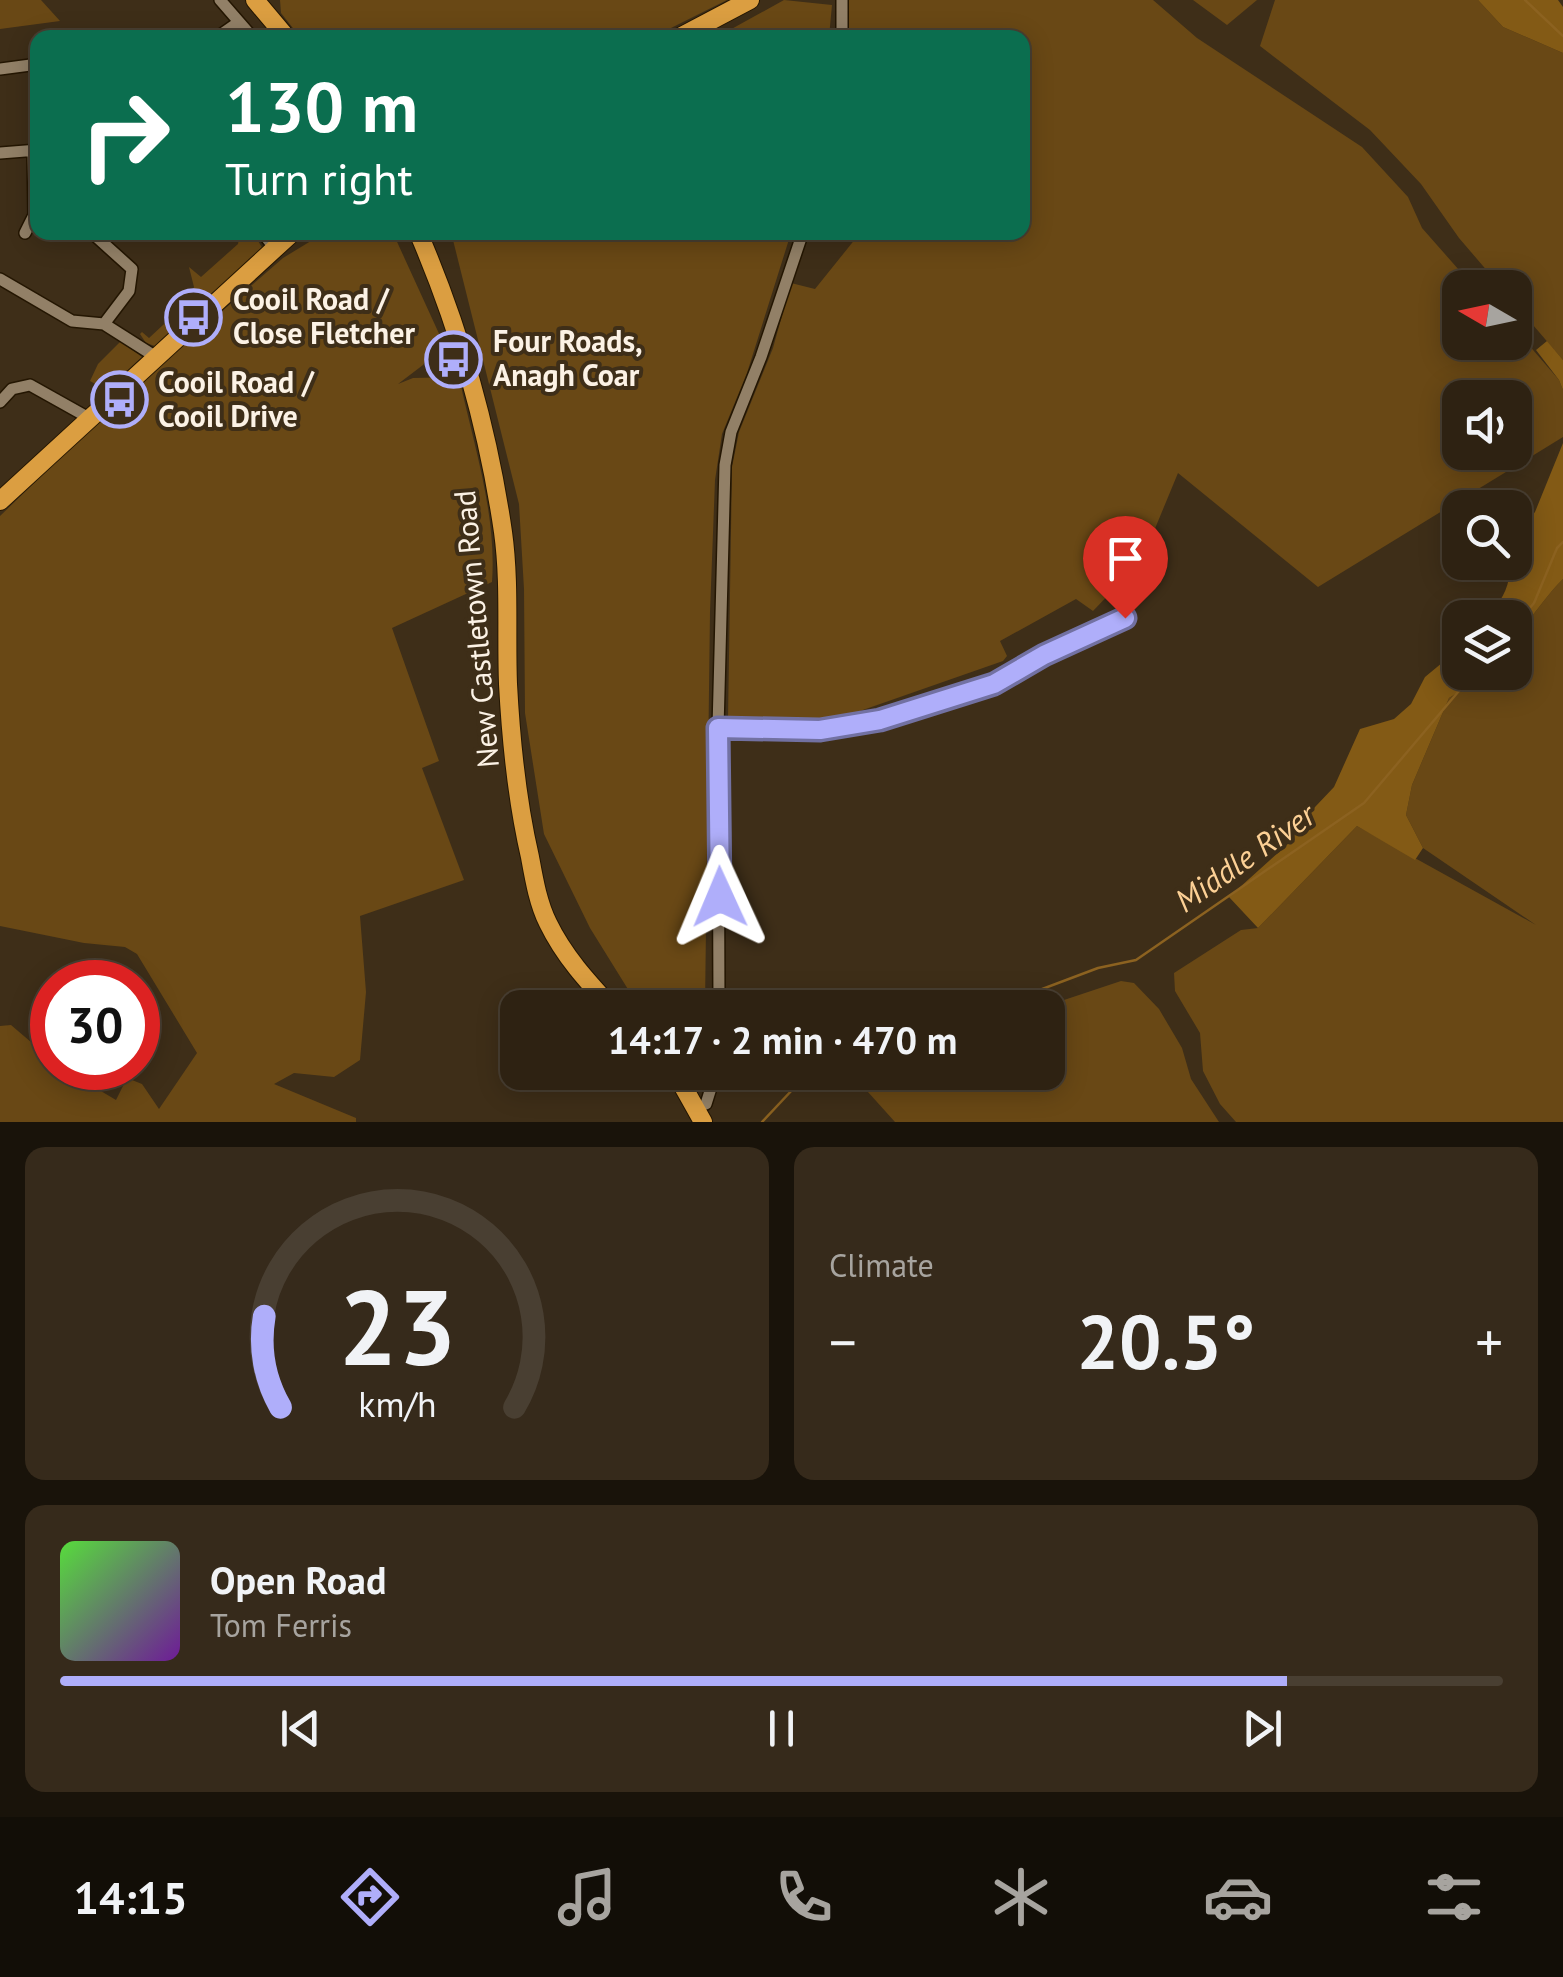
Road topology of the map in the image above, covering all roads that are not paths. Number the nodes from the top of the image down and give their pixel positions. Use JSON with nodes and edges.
{"nodes":[{"id":1,"x":220,"y":0,"type":"edge"},
{"id":2,"x":254,"y":0,"type":"edge"},
{"id":3,"x":750,"y":0,"type":"edge"},
{"id":4,"x":842,"y":0,"type":"edge"},
{"id":5,"x":239,"y":22,"type":"junction"},
{"id":6,"x":228,"y":30,"type":"edge"},
{"id":7,"x":246,"y":30,"type":"edge"},
{"id":8,"x":280,"y":30,"type":"edge"},
{"id":9,"x":693,"y":30,"type":"edge"},
{"id":10,"x":842,"y":30,"type":"edge"},
{"id":11,"x":30,"y":65,"type":"edge"},
{"id":12,"x":0,"y":68,"type":"edge"},
{"id":13,"x":30,"y":150,"type":"edge"},
{"id":14,"x":0,"y":153,"type":"edge"},
{"id":15,"x":100,"y":240,"type":"edge"},
{"id":16,"x":269,"y":240,"type":"edge"},
{"id":17,"x":285,"y":240,"type":"edge"},
{"id":18,"x":421,"y":240,"type":"edge"},
{"id":19,"x":800,"y":240,"type":"edge"},
{"id":20,"x":276,"y":248,"type":"junction"},
{"id":21,"x":0,"y":279,"type":"edge"},
{"id":22,"x":104,"y":324,"type":"junction"},
{"id":23,"x":156,"y":357,"type":"junction"},
{"id":24,"x":0,"y":381,"type":"edge"},
{"id":25,"x":4,"y":397,"type":"edge"},
{"id":26,"x":89,"y":418,"type":"junction"},
{"id":27,"x":0,"y":501,"type":"edge"},
{"id":28,"x":1125,"y":618,"type":"dead end"},
{"id":29,"x":718,"y":728,"type":"junction"},
{"id":30,"x":594,"y":990,"type":"edge"},
{"id":31,"x":720,"y":990,"type":"edge"},
{"id":32,"x":688,"y":1090,"type":"edge"},
{"id":33,"x":705,"y":1113,"type":"edge"}],
"edges":[{"from":1,"to":5,"type":"street"},
{"from":2,"to":8,"type":"highway"},
{"from":3,"to":9,"type":"highway"},
{"from":4,"to":10,"type":"street"},
{"from":5,"to":6,"type":"street"},
{"from":5,"to":7,"type":"street"},
{"from":11,"to":12,"type":"street"},
{"from":13,"to":14,"type":"street"},
{"from":15,"to":22,"type":"street"},
{"from":16,"to":20,"type":"street"},
{"from":17,"to":20,"type":"highway"},
{"from":18,"to":30,"type":"highway","name":"New Castletown Road"},
{"from":19,"to":29,"type":"street"},
{"from":20,"to":23,"type":"highway"},
{"from":21,"to":22,"type":"street"},
{"from":22,"to":23,"type":"street"},
{"from":23,"to":26,"type":"highway"},
{"from":24,"to":25,"type":"street"},
{"from":25,"to":26,"type":"street"},
{"from":26,"to":27,"type":"highway"},
{"from":28,"to":29,"type":"street"},
{"from":29,"to":31,"type":"street"},
{"from":32,"to":33,"type":"highway"}]}
